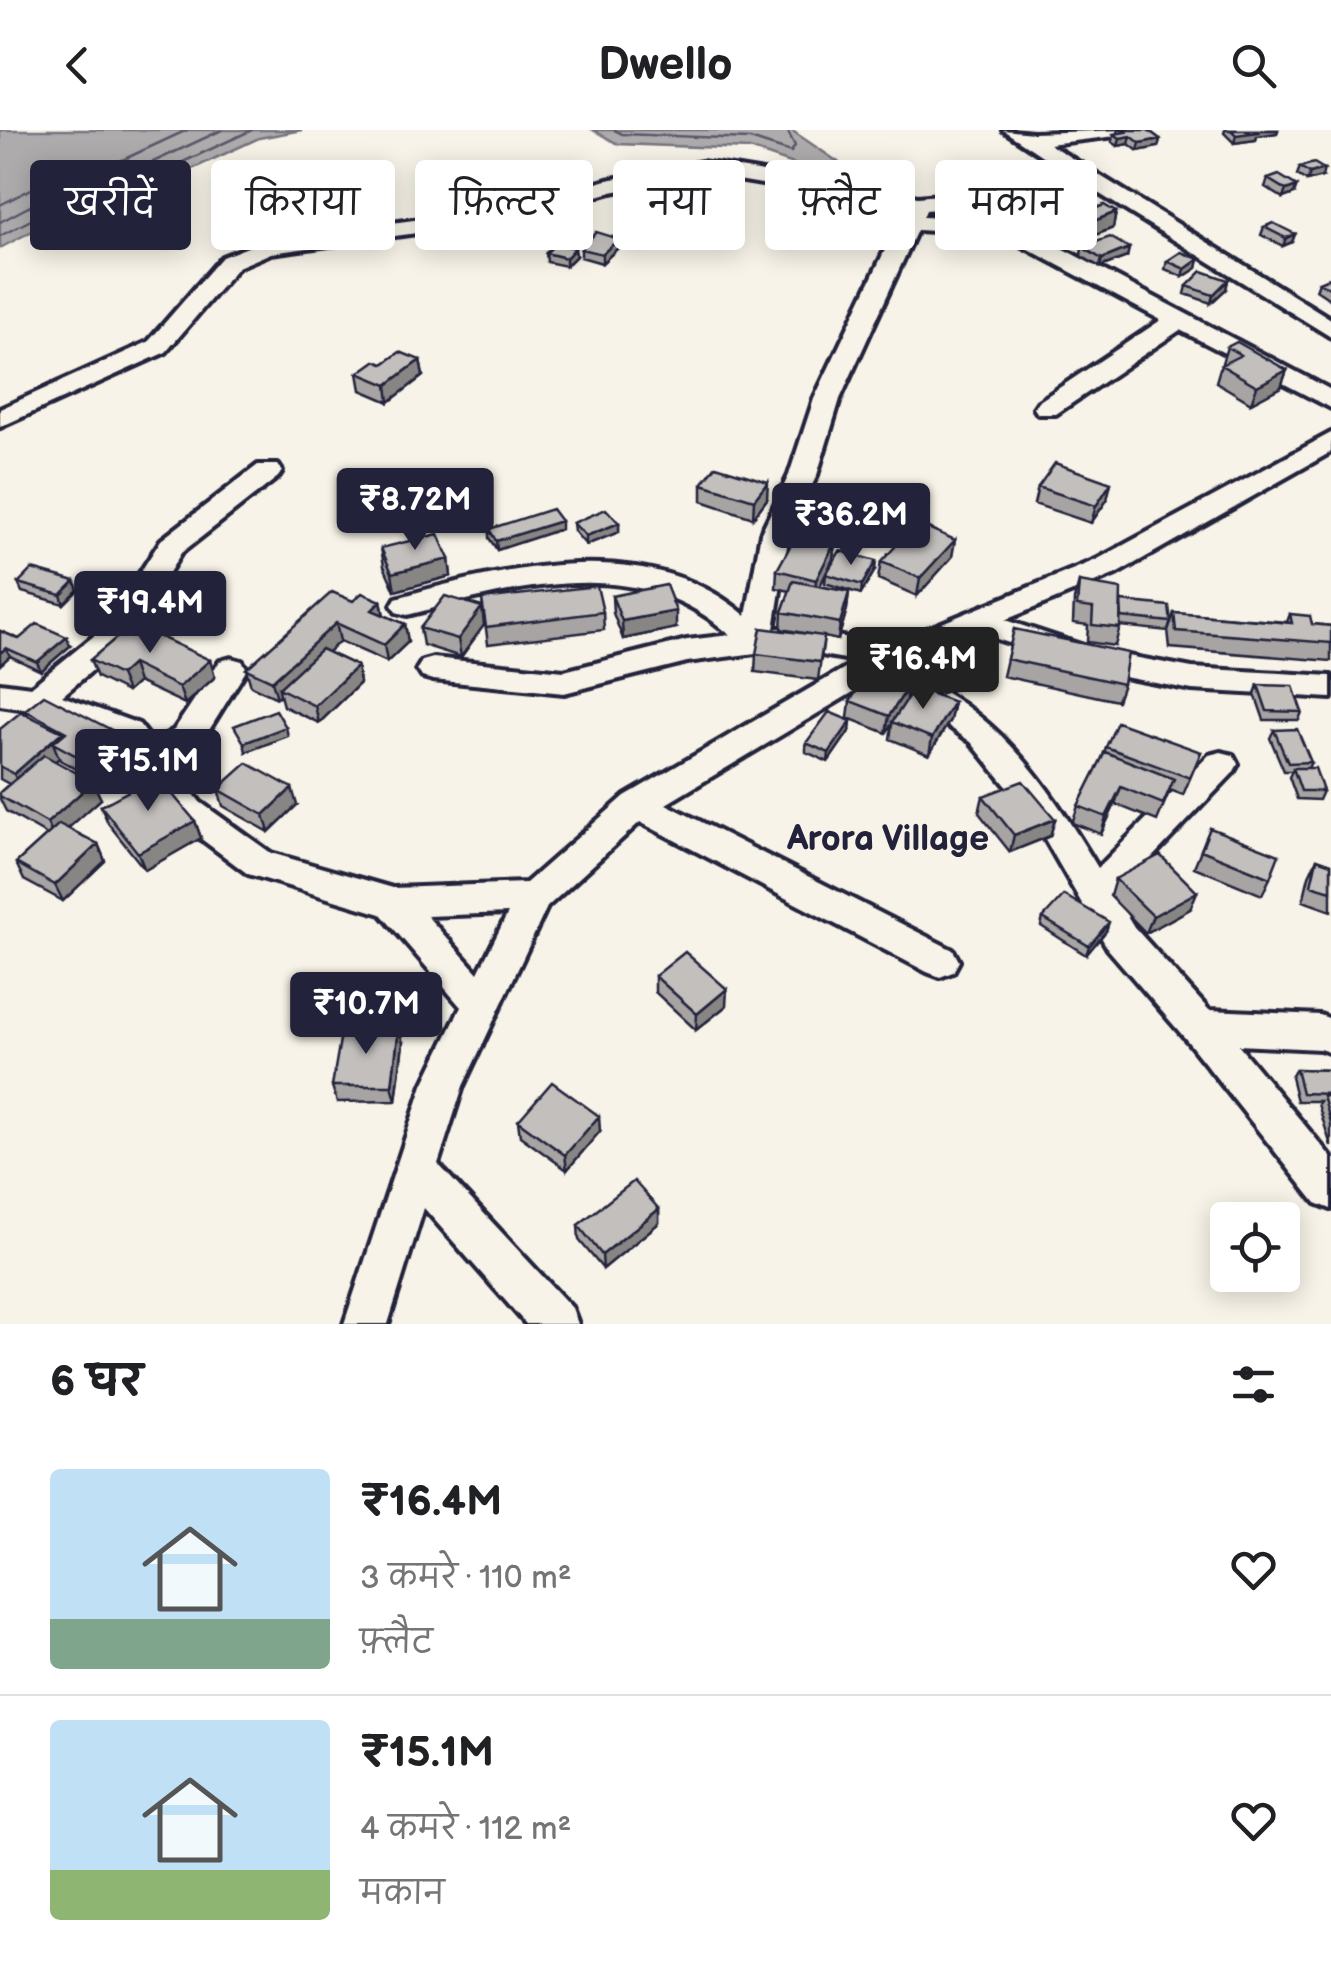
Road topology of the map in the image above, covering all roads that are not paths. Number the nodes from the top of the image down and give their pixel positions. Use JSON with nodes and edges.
{"nodes":[{"id":1,"x":1116,"y":130,"type":"edge"},
{"id":2,"x":1021,"y":135,"type":"edge"},
{"id":3,"x":765,"y":181,"type":"edge"},
{"id":4,"x":1100,"y":186,"type":"junction"},
{"id":5,"x":915,"y":213,"type":"edge"},
{"id":6,"x":915,"y":213,"type":"edge"},
{"id":7,"x":897,"y":250,"type":"edge"},
{"id":8,"x":1179,"y":319,"type":"junction"},
{"id":9,"x":1331,"y":330,"type":"edge"},
{"id":10,"x":1331,"y":400,"type":"edge"},
{"id":11,"x":1047,"y":408,"type":"dead end"},
{"id":12,"x":0,"y":419,"type":"edge"},
{"id":13,"x":1331,"y":440,"type":"edge"},
{"id":14,"x":268,"y":471,"type":"dead end"},
{"id":15,"x":407,"y":605,"type":"dead end"},
{"id":16,"x":976,"y":622,"type":"junction"},
{"id":17,"x":757,"y":642,"type":"junction"},
{"id":18,"x":879,"y":662,"type":"junction"},
{"id":19,"x":433,"y":669,"type":"dead end"},
{"id":20,"x":230,"y":670,"type":"dead end"},
{"id":21,"x":1331,"y":687,"type":"edge"},
{"id":22,"x":0,"y":694,"type":"edge"},
{"id":23,"x":37,"y":699,"type":"junction"},
{"id":24,"x":150,"y":759,"type":"junction"},
{"id":25,"x":1220,"y":764,"type":"dead end"},
{"id":26,"x":636,"y":805,"type":"junction"},
{"id":27,"x":1097,"y":892,"type":"junction"},
{"id":28,"x":534,"y":897,"type":"junction"},
{"id":29,"x":393,"y":902,"type":"junction"},
{"id":30,"x":940,"y":961,"type":"dead end"},
{"id":31,"x":482,"y":1004,"type":"junction"},
{"id":32,"x":1199,"y":1026,"type":"junction"},
{"id":33,"x":1331,"y":1036,"type":"edge"},
{"id":34,"x":418,"y":1171,"type":"junction"},
{"id":35,"x":1331,"y":1189,"type":"edge"},
{"id":36,"x":366,"y":1324,"type":"edge"},
{"id":37,"x":556,"y":1324,"type":"edge"}],
"edges":[{"from":1,"to":2,"type":"street"},
{"from":2,"to":4,"type":"street"},
{"from":3,"to":12,"type":"street"},
{"from":4,"to":5,"type":"street"},
{"from":4,"to":9,"type":"street"},
{"from":6,"to":8,"type":"street"},
{"from":7,"to":17,"type":"street"},
{"from":8,"to":10,"type":"street"},
{"from":8,"to":11,"type":"street"},
{"from":13,"to":16,"type":"street"},
{"from":14,"to":23,"type":"street"},
{"from":15,"to":17,"type":"street"},
{"from":16,"to":18,"type":"street"},
{"from":16,"to":21,"type":"street"},
{"from":17,"to":18,"type":"street"},
{"from":17,"to":19,"type":"street"},
{"from":18,"to":26,"type":"street"},
{"from":18,"to":27,"type":"street"},
{"from":20,"to":24,"type":"street"},
{"from":22,"to":23,"type":"street"},
{"from":23,"to":24,"type":"street"},
{"from":24,"to":29,"type":"street"},
{"from":25,"to":27,"type":"street"},
{"from":26,"to":28,"type":"street"},
{"from":26,"to":30,"type":"street"},
{"from":27,"to":32,"type":"street"},
{"from":28,"to":29,"type":"street"},
{"from":28,"to":31,"type":"street"},
{"from":29,"to":31,"type":"street"},
{"from":31,"to":34,"type":"street"},
{"from":32,"to":33,"type":"street"},
{"from":32,"to":35,"type":"street"},
{"from":34,"to":36,"type":"street"},
{"from":34,"to":37,"type":"street"}]}
